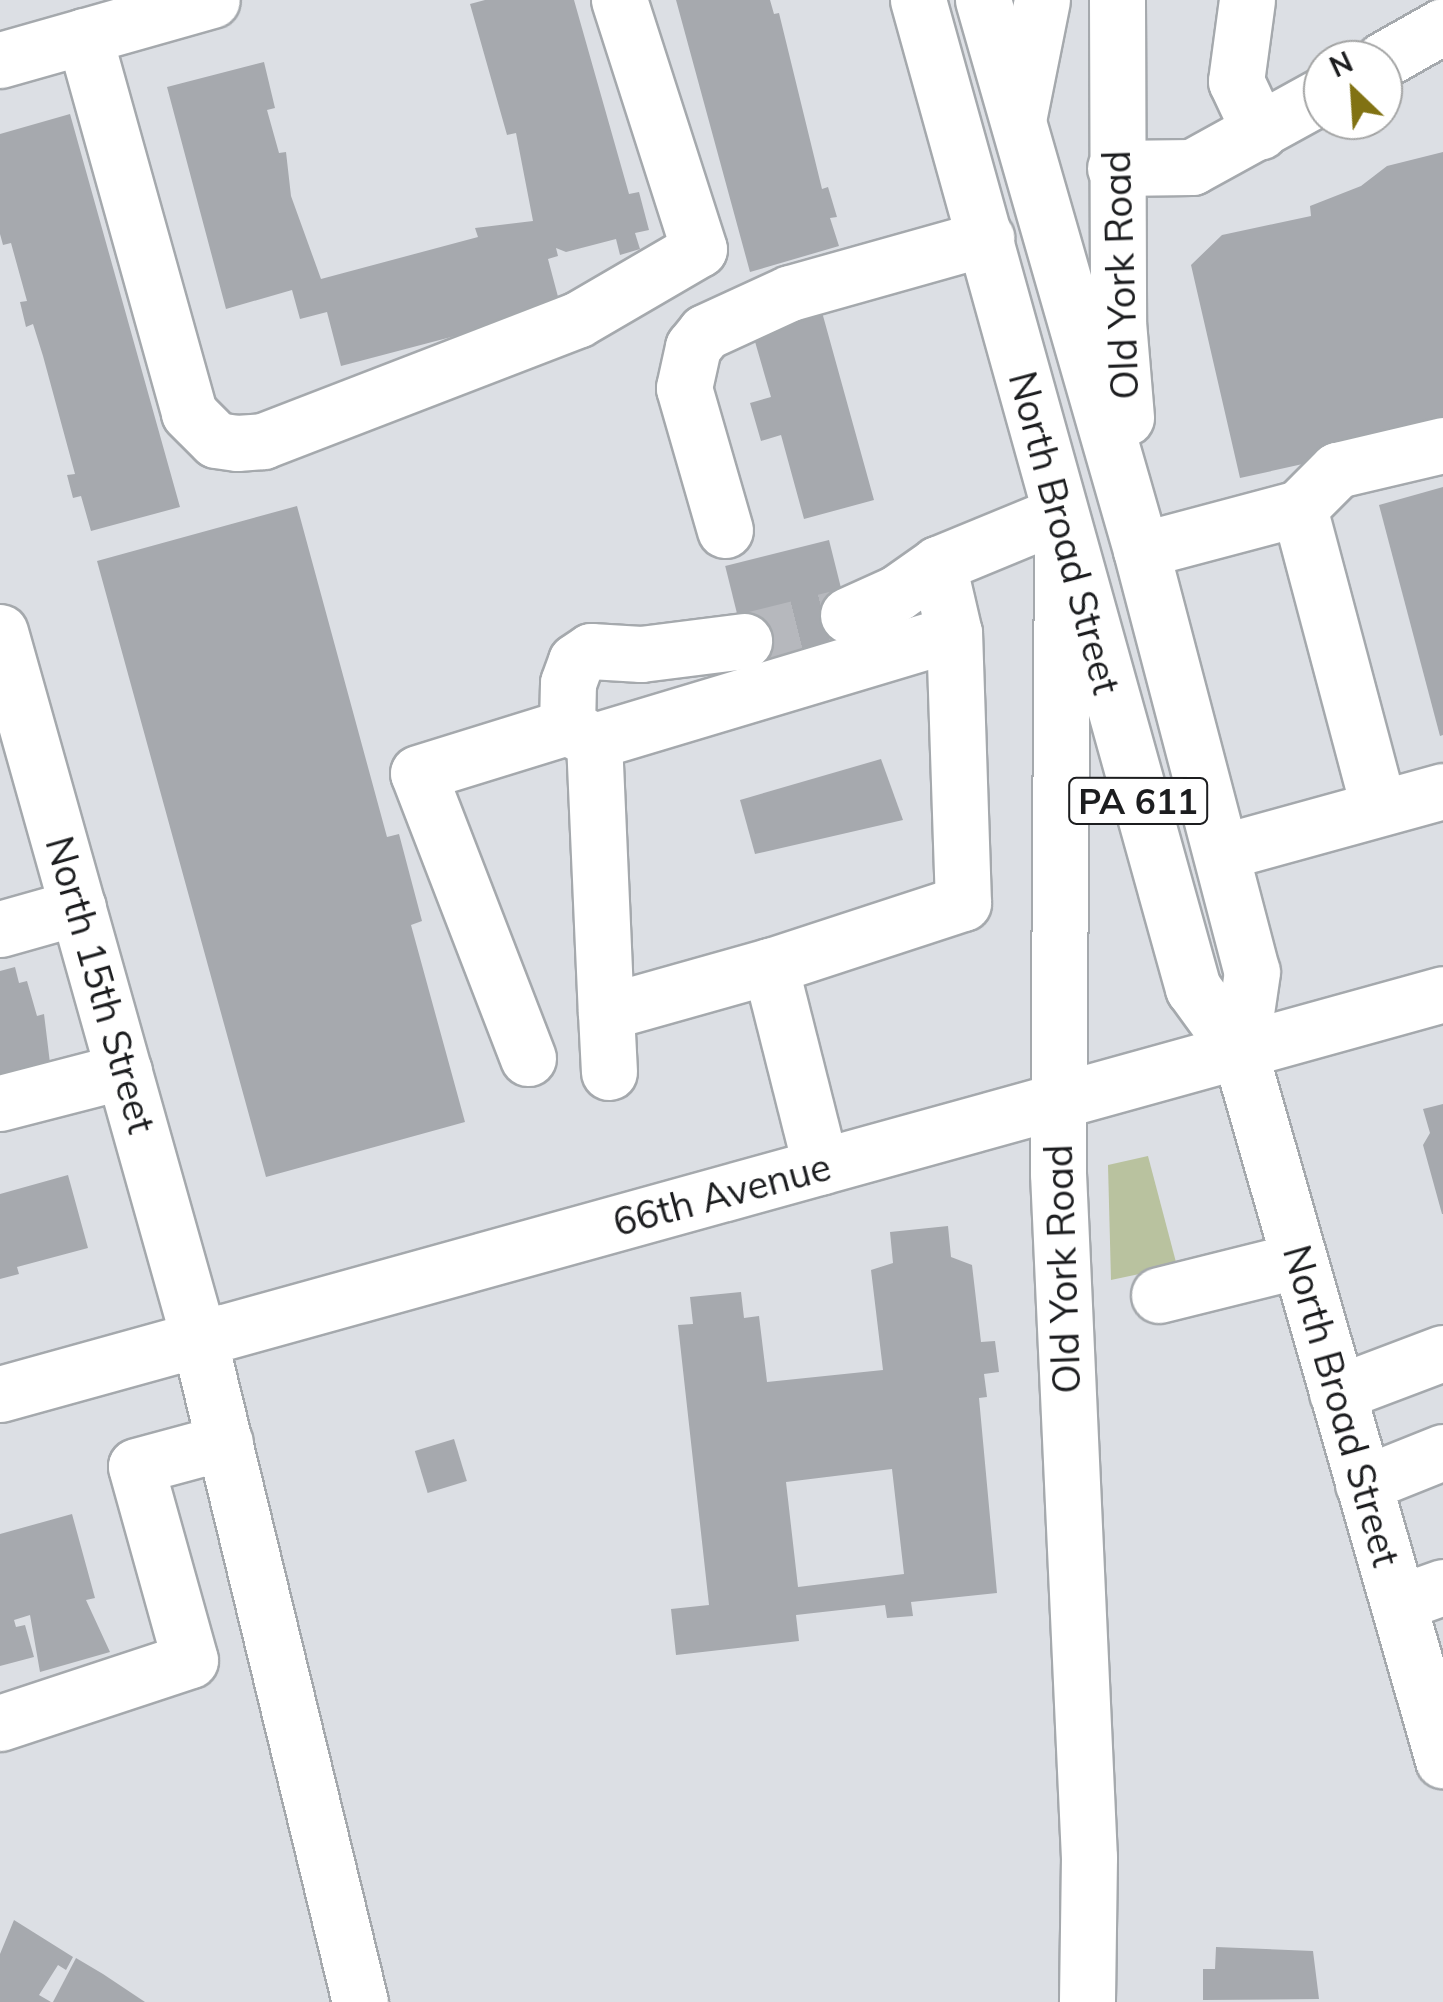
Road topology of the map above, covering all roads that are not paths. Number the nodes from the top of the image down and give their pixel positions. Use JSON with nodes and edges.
{"nodes":[{"id":1,"x":212,"y":0,"type":"edge"},
{"id":2,"x":620,"y":0,"type":"edge"},
{"id":3,"x":918,"y":0,"type":"edge"},
{"id":4,"x":983,"y":0,"type":"edge"},
{"id":5,"x":1042,"y":0,"type":"edge"},
{"id":6,"x":1117,"y":0,"type":"edge"},
{"id":7,"x":1247,"y":0,"type":"edge"},
{"id":8,"x":1443,"y":26,"type":"edge"},
{"id":9,"x":84,"y":36,"type":"junction"},
{"id":10,"x":1403,"y":49,"type":"edge"},
{"id":11,"x":0,"y":60,"type":"edge"},
{"id":12,"x":1303,"y":107,"type":"edge"},
{"id":13,"x":1017,"y":126,"type":"junction"},
{"id":14,"x":1260,"y":132,"type":"junction"},
{"id":15,"x":1115,"y":168,"type":"junction"},
{"id":16,"x":986,"y":238,"type":"junction"},
{"id":17,"x":1443,"y":444,"type":"edge"},
{"id":18,"x":1299,"y":508,"type":"junction"},
{"id":19,"x":1060,"y":526,"type":"junction"},
{"id":20,"x":724,"y":530,"type":"dead end"},
{"id":21,"x":1140,"y":550,"type":"junction"},
{"id":22,"x":938,"y":564,"type":"junction"},
{"id":23,"x":848,"y":615,"type":"tunnel mouth"},
{"id":24,"x":0,"y":632,"type":"edge"},
{"id":25,"x":954,"y":633,"type":"junction"},
{"id":26,"x":744,"y":641,"type":"tunnel mouth"},
{"id":27,"x":13,"y":725,"type":"edge"},
{"id":28,"x":580,"y":734,"type":"junction"},
{"id":29,"x":1443,"y":790,"type":"edge"},
{"id":30,"x":1379,"y":808,"type":"junction"},
{"id":31,"x":1222,"y":852,"type":"junction"},
{"id":32,"x":78,"y":907,"type":"junction"},
{"id":33,"x":0,"y":929,"type":"edge"},
{"id":34,"x":770,"y":966,"type":"junction"},
{"id":35,"x":1443,"y":994,"type":"edge"},
{"id":36,"x":606,"y":1012,"type":"junction"},
{"id":37,"x":1240,"y":1053,"type":"junction"},
{"id":38,"x":528,"y":1058,"type":"dead end"},
{"id":39,"x":124,"y":1071,"type":"junction"},
{"id":40,"x":609,"y":1072,"type":"dead end"},
{"id":41,"x":0,"y":1103,"type":"edge"},
{"id":42,"x":1057,"y":1104,"type":"junction"},
{"id":43,"x":821,"y":1167,"type":"junction"},
{"id":44,"x":1300,"y":1260,"type":"junction"},
{"id":45,"x":1159,"y":1295,"type":"dead end"},
{"id":46,"x":199,"y":1340,"type":"junction"},
{"id":47,"x":1443,"y":1353,"type":"edge"},
{"id":48,"x":1337,"y":1393,"type":"junction"},
{"id":49,"x":0,"y":1394,"type":"edge"},
{"id":50,"x":225,"y":1442,"type":"junction"},
{"id":51,"x":1443,"y":1452,"type":"edge"},
{"id":52,"x":1363,"y":1484,"type":"junction"},
{"id":53,"x":1420,"y":1595,"type":"edge"},
{"id":54,"x":0,"y":1723,"type":"edge"},
{"id":55,"x":1443,"y":1760,"type":"edge"},
{"id":56,"x":360,"y":2002,"type":"edge"},
{"id":57,"x":1087,"y":2002,"type":"edge"}],
"edges":[{"from":1,"to":9,"type":"street"},
{"from":2,"to":9,"type":"street"},
{"from":3,"to":16,"type":"street","name":"North Broad Street"},
{"from":4,"to":13,"type":"street","name":"North Broad Street"},
{"from":5,"to":13,"type":"street","number":"PA 611"},
{"from":6,"to":15,"type":"street","name":"Old York Road","number":"PA 611"},
{"from":7,"to":14,"type":"street"},
{"from":8,"to":10,"type":"street"},
{"from":9,"to":11,"type":"street"},
{"from":12,"to":14,"type":"street"},
{"from":13,"to":16,"type":"street","number":"PA 611"},
{"from":13,"to":21,"type":"street","name":"North Broad Street"},
{"from":14,"to":15,"type":"street"},
{"from":15,"to":21,"type":"street","name":"Old York Road","number":"PA 611"},
{"from":16,"to":19,"type":"street","name":"North Broad Street","number":"PA 611"},
{"from":16,"to":20,"type":"street"},
{"from":17,"to":18,"type":"street"},
{"from":18,"to":21,"type":"street"},
{"from":18,"to":30,"type":"street"},
{"from":19,"to":22,"type":"street"},
{"from":19,"to":37,"type":"street","name":"North Broad Street","number":"PA 611"},
{"from":19,"to":42,"type":"street","name":"Old York Road"},
{"from":21,"to":31,"type":"street","name":"North Broad Street","number":"PA 611"},
{"from":22,"to":23,"type":"street"},
{"from":22,"to":25,"type":"street"},
{"from":24,"to":27,"type":"street","name":"North 15th Street"},
{"from":25,"to":28,"type":"street"},
{"from":25,"to":34,"type":"street"},
{"from":26,"to":28,"type":"street"},
{"from":27,"to":32,"type":"street","name":"North 15th Street"},
{"from":28,"to":36,"type":"street"},
{"from":28,"to":38,"type":"street"},
{"from":29,"to":30,"type":"street"},
{"from":30,"to":31,"type":"street"},
{"from":31,"to":37,"type":"street","name":"North Broad Street","number":"PA 611"},
{"from":32,"to":33,"type":"street"},
{"from":32,"to":39,"type":"street","name":"North 15th Street"},
{"from":34,"to":36,"type":"street"},
{"from":34,"to":43,"type":"street"},
{"from":35,"to":37,"type":"street","name":"66th Avenue"},
{"from":36,"to":40,"type":"street"},
{"from":37,"to":42,"type":"street","name":"66th Avenue"},
{"from":37,"to":44,"type":"street","name":"North Broad Street","number":"PA 611"},
{"from":39,"to":41,"type":"street"},
{"from":39,"to":46,"type":"street","name":"North 15th Street"},
{"from":42,"to":43,"type":"street","name":"66th Avenue"},
{"from":42,"to":57,"type":"street","name":"Old York Road"},
{"from":43,"to":46,"type":"street","name":"66th Avenue"},
{"from":44,"to":45,"type":"street"},
{"from":44,"to":48,"type":"street","name":"North Broad Street","number":"PA 611"},
{"from":46,"to":49,"type":"street","name":"66th Avenue"},
{"from":46,"to":50,"type":"street","name":"North 15th Street"},
{"from":47,"to":48,"type":"street"},
{"from":48,"to":52,"type":"street","name":"North Broad Street","number":"PA 611"},
{"from":50,"to":54,"type":"street"},
{"from":50,"to":56,"type":"street","name":"North 15th Street"},
{"from":51,"to":52,"type":"street"},
{"from":52,"to":53,"type":"street","name":"North Broad Street","number":"PA 611"},
{"from":53,"to":55,"type":"street","name":"North Broad Street","number":"PA 611"}]}
